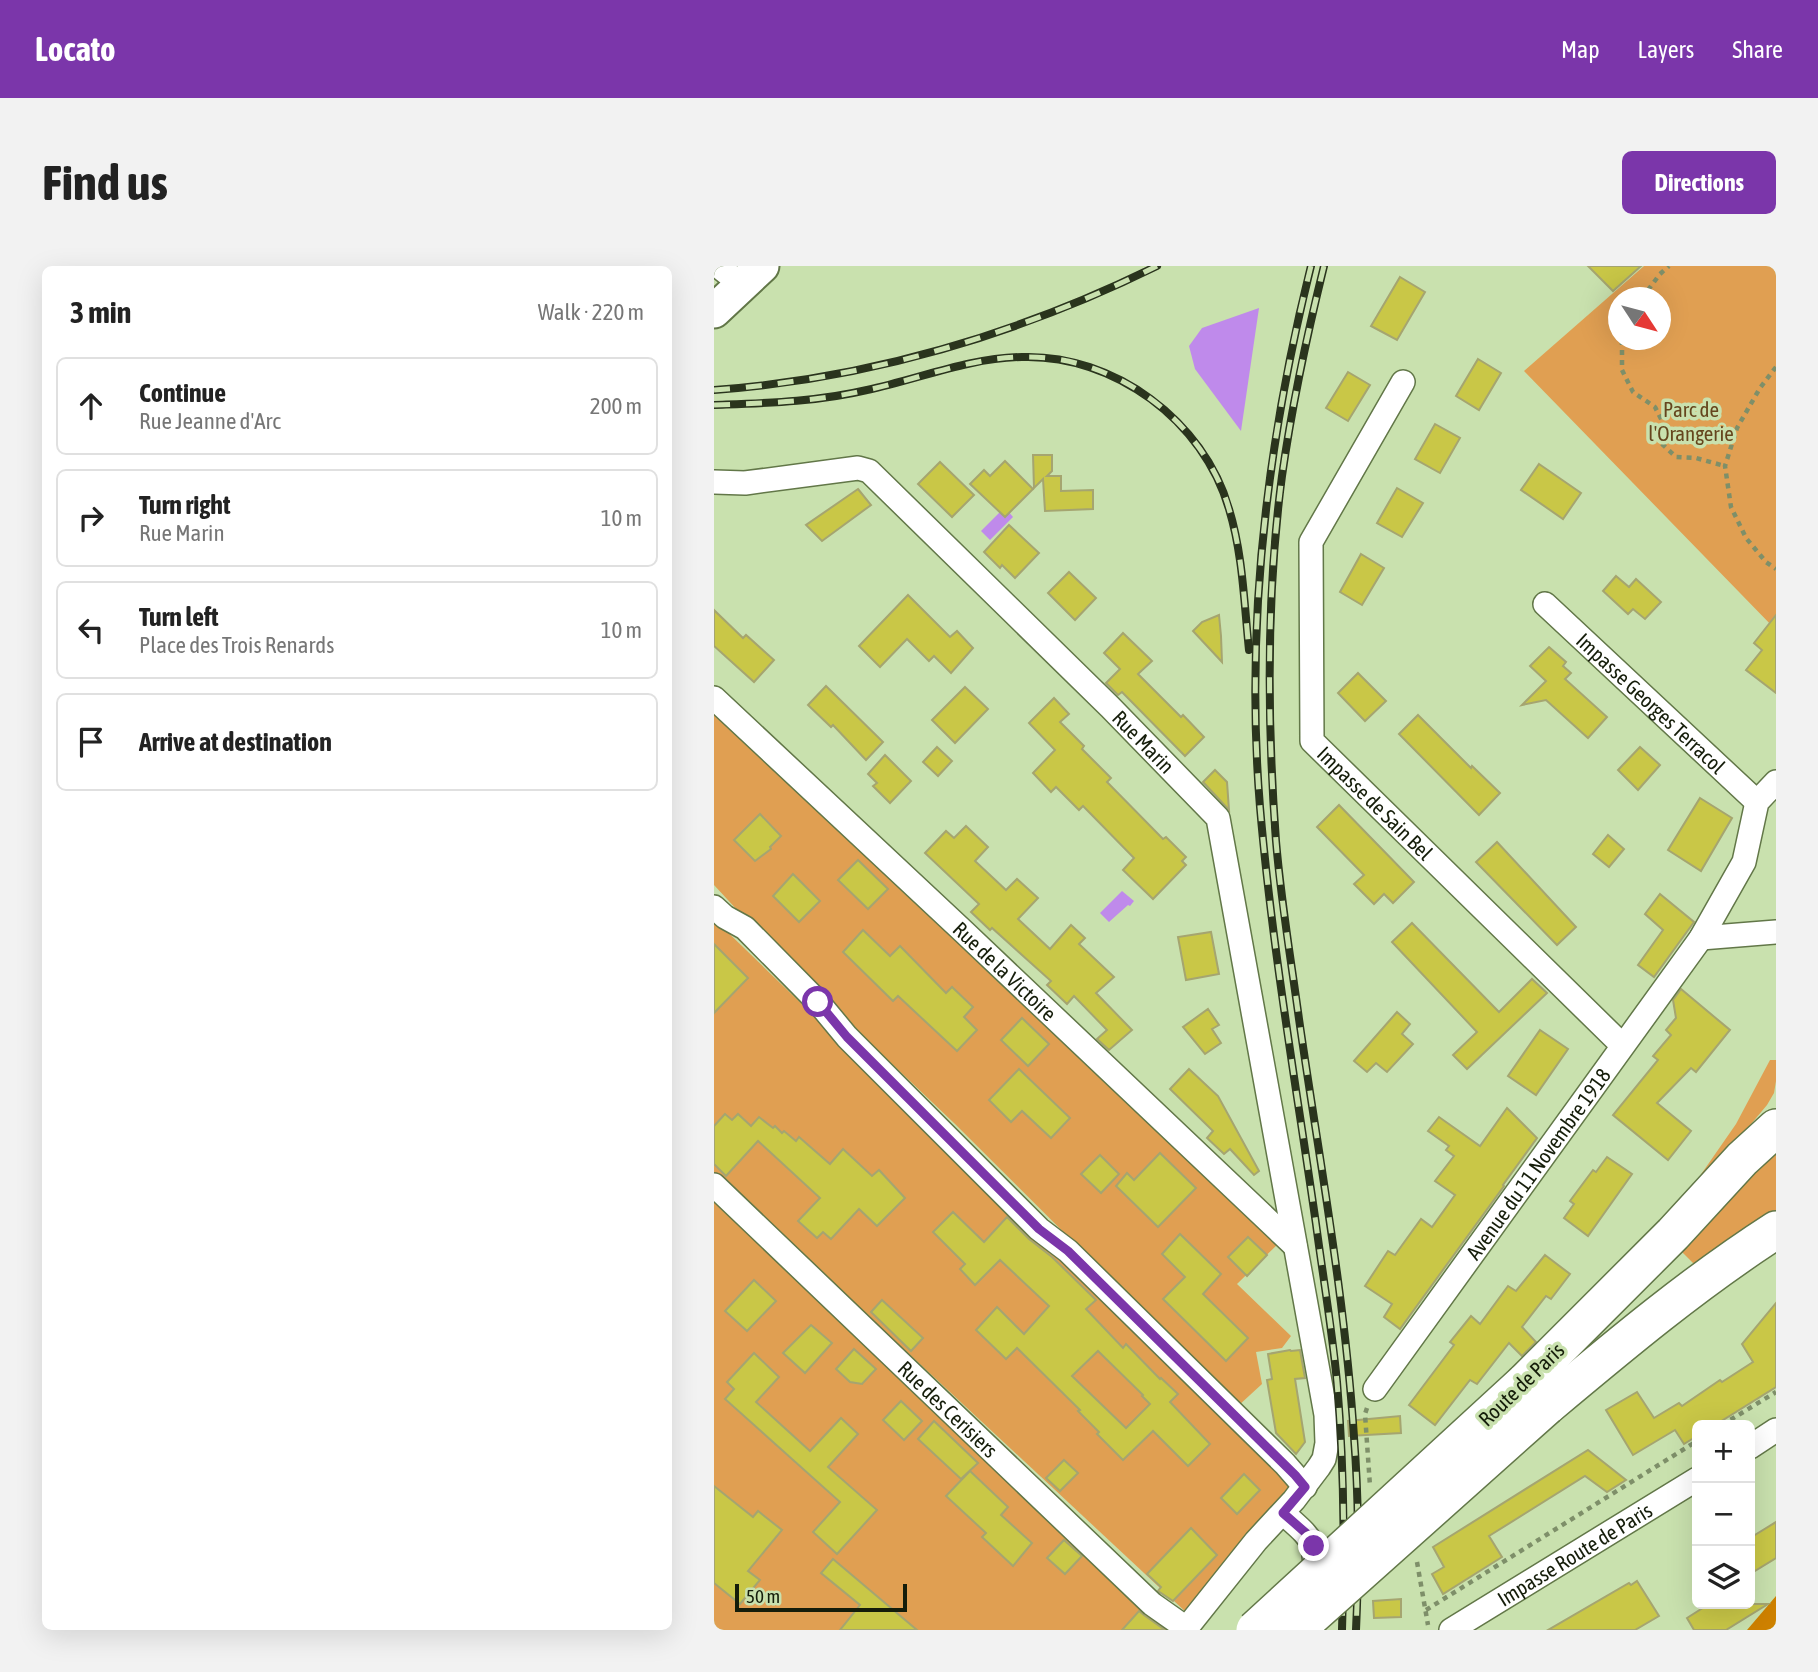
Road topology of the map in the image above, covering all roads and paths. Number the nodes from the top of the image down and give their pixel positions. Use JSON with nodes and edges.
{"nodes":[{"id":1,"x":1669,"y":266,"type":"edge"},
{"id":2,"x":741,"y":272,"type":"edge"},
{"id":3,"x":1650,"y":287,"type":"edge"},
{"id":4,"x":714,"y":311,"type":"edge"},
{"id":5,"x":1622,"y":350,"type":"edge"},
{"id":6,"x":1776,"y":367,"type":"edge"},
{"id":7,"x":1403,"y":382,"type":"dead end"},
{"id":8,"x":1725,"y":466,"type":"junction"},
{"id":9,"x":714,"y":482,"type":"edge"},
{"id":10,"x":1776,"y":569,"type":"edge"},
{"id":11,"x":1545,"y":604,"type":"dead end"},
{"id":12,"x":714,"y":698,"type":"edge"},
{"id":13,"x":1776,"y":782,"type":"edge"},
{"id":14,"x":1758,"y":802,"type":"junction"},
{"id":15,"x":714,"y":907,"type":"edge"},
{"id":16,"x":1776,"y":932,"type":"edge"},
{"id":17,"x":1700,"y":938,"type":"junction"},
{"id":18,"x":1622,"y":1045,"type":"junction"},
{"id":19,"x":1776,"y":1128,"type":"edge"},
{"id":20,"x":714,"y":1185,"type":"edge"},
{"id":21,"x":1776,"y":1230,"type":"edge"},
{"id":22,"x":1295,"y":1246,"type":"junction"},
{"id":23,"x":1375,"y":1389,"type":"joint"},
{"id":24,"x":1776,"y":1392,"type":"edge"},
{"id":25,"x":1536,"y":1394,"type":"junction"},
{"id":26,"x":1730,"y":1420,"type":"edge"},
{"id":27,"x":1776,"y":1430,"type":"edge"},
{"id":28,"x":1692,"y":1444,"type":"edge"},
{"id":29,"x":1755,"y":1444,"type":"edge"},
{"id":30,"x":1380,"y":1480,"type":"dead end"},
{"id":31,"x":1692,"y":1482,"type":"edge"},
{"id":32,"x":1305,"y":1487,"type":"junction"},
{"id":33,"x":1283,"y":1513,"type":"junction"},
{"id":34,"x":1416,"y":1554,"type":"dead end"},
{"id":35,"x":1426,"y":1610,"type":"junction"},
{"id":36,"x":1185,"y":1629,"type":"edge"},
{"id":37,"x":1255,"y":1630,"type":"edge"},
{"id":38,"x":1296,"y":1630,"type":"edge"},
{"id":39,"x":1314,"y":1630,"type":"edge"},
{"id":40,"x":1429,"y":1630,"type":"edge"},
{"id":41,"x":1451,"y":1630,"type":"edge"}],
"edges":[{"from":1,"to":3,"type":"path"},
{"from":2,"to":4,"type":"street"},
{"from":5,"to":8,"type":"path"},
{"from":6,"to":8,"type":"path"},
{"from":7,"to":18,"type":"street","name":"Impasse de Sain Bel"},
{"from":8,"to":10,"type":"path"},
{"from":9,"to":22,"type":"street","name":"Rue Marin"},
{"from":11,"to":14,"type":"street","name":"Impasse Georges Terracol"},
{"from":12,"to":22,"type":"street","name":"Rue de la Victoire"},
{"from":13,"to":14,"type":"street","name":"Avenue du 11 Novembre 1918"},
{"from":14,"to":17,"type":"street","name":"Avenue du 11 Novembre 1918"},
{"from":15,"to":32,"type":"street"},
{"from":16,"to":17,"type":"street"},
{"from":17,"to":18,"type":"street","name":"Avenue du 11 Novembre 1918"},
{"from":18,"to":23,"type":"street","name":"Avenue du 11 Novembre 1918"},
{"from":19,"to":25,"type":"main road","name":"Route de Paris"},
{"from":20,"to":36,"type":"street","name":"Rue des Cerisiers"},
{"from":21,"to":25,"type":"main road","name":"Route de Paris"},
{"from":22,"to":32,"type":"street","name":"Rue Marin"},
{"from":23,"to":30,"type":"path"},
{"from":24,"to":26,"type":"path"},
{"from":25,"to":37,"type":"main road","name":"Route de Paris","bridge":true},
{"from":25,"to":38,"type":"main road","name":"Route de Paris","bridge":true},
{"from":27,"to":29,"type":"street"},
{"from":28,"to":35,"type":"path"},
{"from":31,"to":41,"type":"street","name":"Impasse Route de Paris"},
{"from":32,"to":33,"type":"street"},
{"from":33,"to":36,"type":"street"},
{"from":33,"to":39,"type":"street"},
{"from":34,"to":35,"type":"path"},
{"from":35,"to":40,"type":"path"}]}
